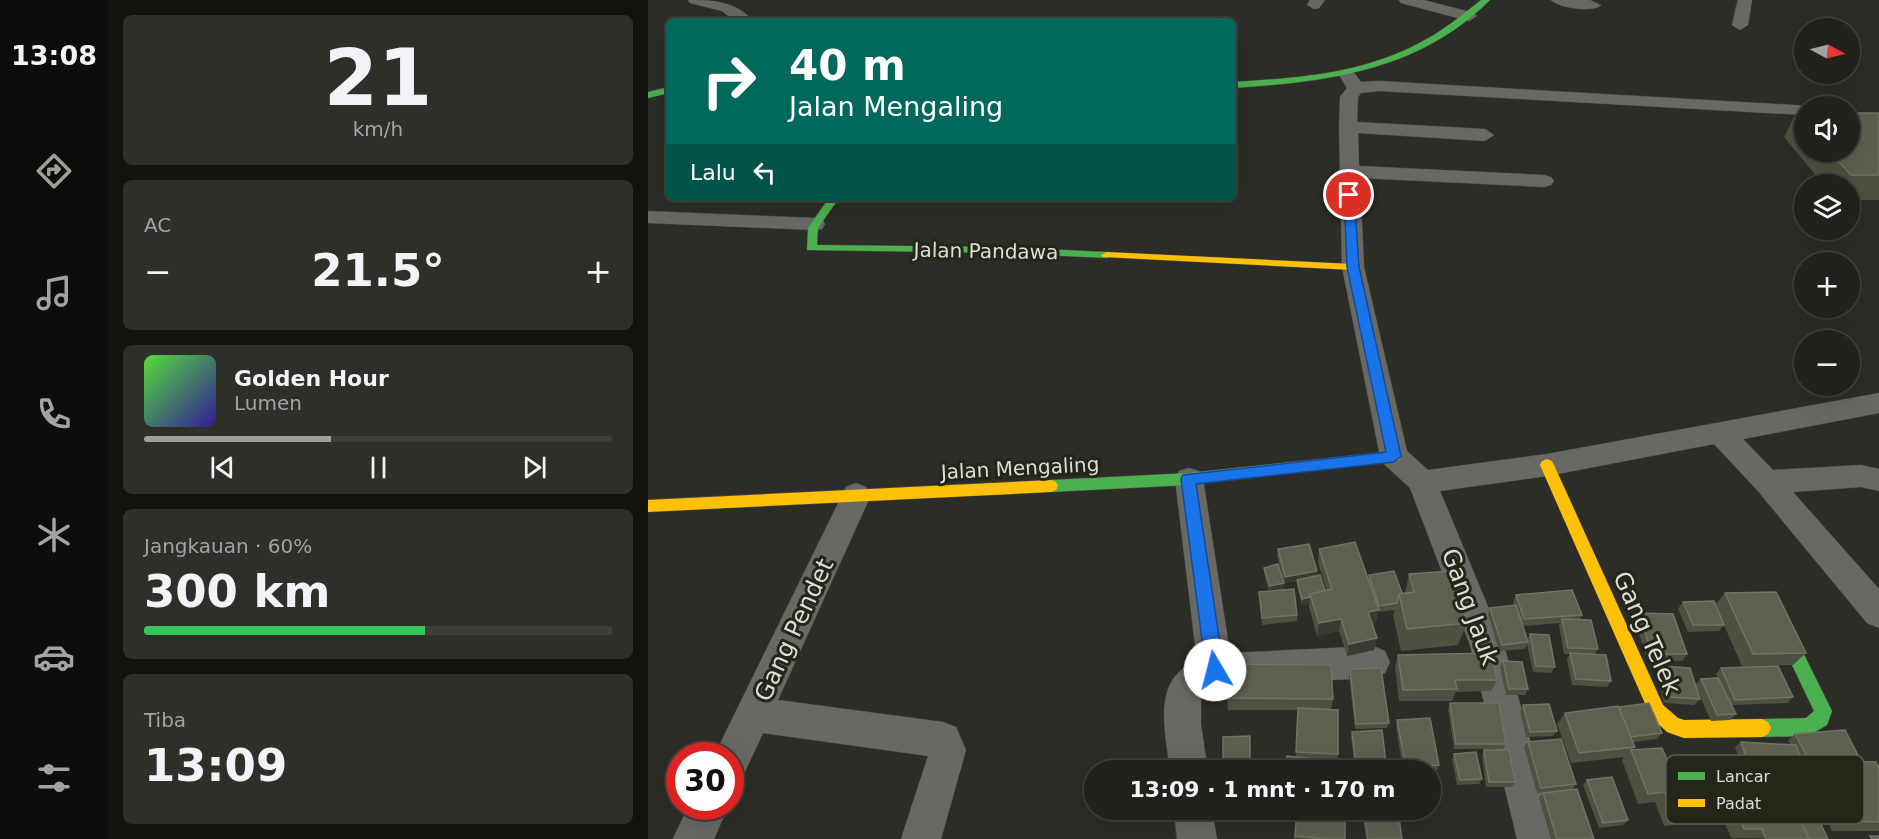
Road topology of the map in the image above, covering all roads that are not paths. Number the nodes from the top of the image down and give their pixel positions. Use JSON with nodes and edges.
{"nodes":[{"id":1,"x":695,"y":0,"type":"edge"},
{"id":2,"x":1406,"y":0,"type":"edge"},
{"id":3,"x":1486,"y":0,"type":"edge"},
{"id":4,"x":1558,"y":0,"type":"edge"},
{"id":5,"x":1745,"y":0,"type":"edge"},
{"id":6,"x":1594,"y":6,"type":"dead end"},
{"id":7,"x":1469,"y":16,"type":"junction"},
{"id":8,"x":741,"y":18,"type":"edge"},
{"id":9,"x":1740,"y":25,"type":"dead end"},
{"id":10,"x":1352,"y":81,"type":"junction"},
{"id":11,"x":1236,"y":85,"type":"edge"},
{"id":12,"x":666,"y":91,"type":"edge"},
{"id":13,"x":648,"y":95,"type":"edge"},
{"id":14,"x":1794,"y":110,"type":"edge"},
{"id":15,"x":1348,"y":127,"type":"junction"},
{"id":16,"x":1485,"y":135,"type":"dead end"},
{"id":17,"x":1348,"y":171,"type":"junction"},
{"id":18,"x":1544,"y":182,"type":"dead end"},
{"id":19,"x":832,"y":201,"type":"edge"},
{"id":20,"x":648,"y":217,"type":"edge"},
{"id":21,"x":814,"y":224,"type":"junction"},
{"id":22,"x":1353,"y":267,"type":"junction"},
{"id":23,"x":1879,"y":403,"type":"edge"},
{"id":24,"x":1720,"y":432,"type":"junction"},
{"id":25,"x":1394,"y":456,"type":"junction"},
{"id":26,"x":1547,"y":465,"type":"junction"},
{"id":27,"x":1188,"y":479,"type":"junction"},
{"id":28,"x":1879,"y":480,"type":"edge"},
{"id":29,"x":1422,"y":482,"type":"junction"},
{"id":30,"x":1767,"y":482,"type":"junction"},
{"id":31,"x":856,"y":495,"type":"junction"},
{"id":32,"x":648,"y":506,"type":"edge"},
{"id":33,"x":1772,"y":606,"type":"edge"},
{"id":34,"x":1879,"y":613,"type":"edge"},
{"id":35,"x":1373,"y":662,"type":"dead end"},
{"id":36,"x":1215,"y":670,"type":"junction"},
{"id":37,"x":755,"y":714,"type":"junction"},
{"id":38,"x":741,"y":742,"type":"edge"},
{"id":39,"x":1188,"y":760,"type":"edge"},
{"id":40,"x":702,"y":820,"type":"edge"},
{"id":41,"x":1194,"y":820,"type":"edge"},
{"id":42,"x":693,"y":839,"type":"edge"},
{"id":43,"x":921,"y":839,"type":"edge"},
{"id":44,"x":1197,"y":839,"type":"edge"},
{"id":45,"x":1537,"y":839,"type":"edge"}],
"edges":[{"from":1,"to":8,"type":"street"},
{"from":2,"to":7,"type":"street"},
{"from":3,"to":7,"type":"main road"},
{"from":4,"to":6,"type":"street"},
{"from":5,"to":9,"type":"street"},
{"from":7,"to":10,"type":"main road"},
{"from":10,"to":11,"type":"main road"},
{"from":10,"to":14,"type":"street"},
{"from":10,"to":15,"type":"street"},
{"from":12,"to":13,"type":"main road"},
{"from":15,"to":16,"type":"street"},
{"from":15,"to":17,"type":"street"},
{"from":17,"to":18,"type":"street"},
{"from":17,"to":22,"type":"street"},
{"from":19,"to":21,"type":"main road"},
{"from":20,"to":21,"type":"street"},
{"from":21,"to":22,"type":"main road","name":"Jalan Pandawa"},
{"from":22,"to":25,"type":"street"},
{"from":23,"to":24,"type":"street"},
{"from":24,"to":26,"type":"street"},
{"from":24,"to":30,"type":"street"},
{"from":25,"to":27,"type":"main road","name":"Jalan Mengaling"},
{"from":25,"to":29,"type":"street"},
{"from":26,"to":29,"type":"street"},
{"from":26,"to":33,"type":"main road","name":"Gang Telek"},
{"from":27,"to":31,"type":"main road","name":"Jalan Mengaling"},
{"from":27,"to":36,"type":"street"},
{"from":28,"to":30,"type":"street"},
{"from":29,"to":45,"type":"street","name":"Gang Jauk"},
{"from":30,"to":34,"type":"street"},
{"from":31,"to":32,"type":"main road","name":"Jalan Mengaling"},
{"from":31,"to":37,"type":"street","name":"Gang Pendet"},
{"from":35,"to":36,"type":"street"},
{"from":36,"to":39,"type":"street"},
{"from":37,"to":38,"type":"street","name":"Gang Pendet"},
{"from":37,"to":43,"type":"street"},
{"from":40,"to":42,"type":"street"},
{"from":41,"to":44,"type":"street"}]}
